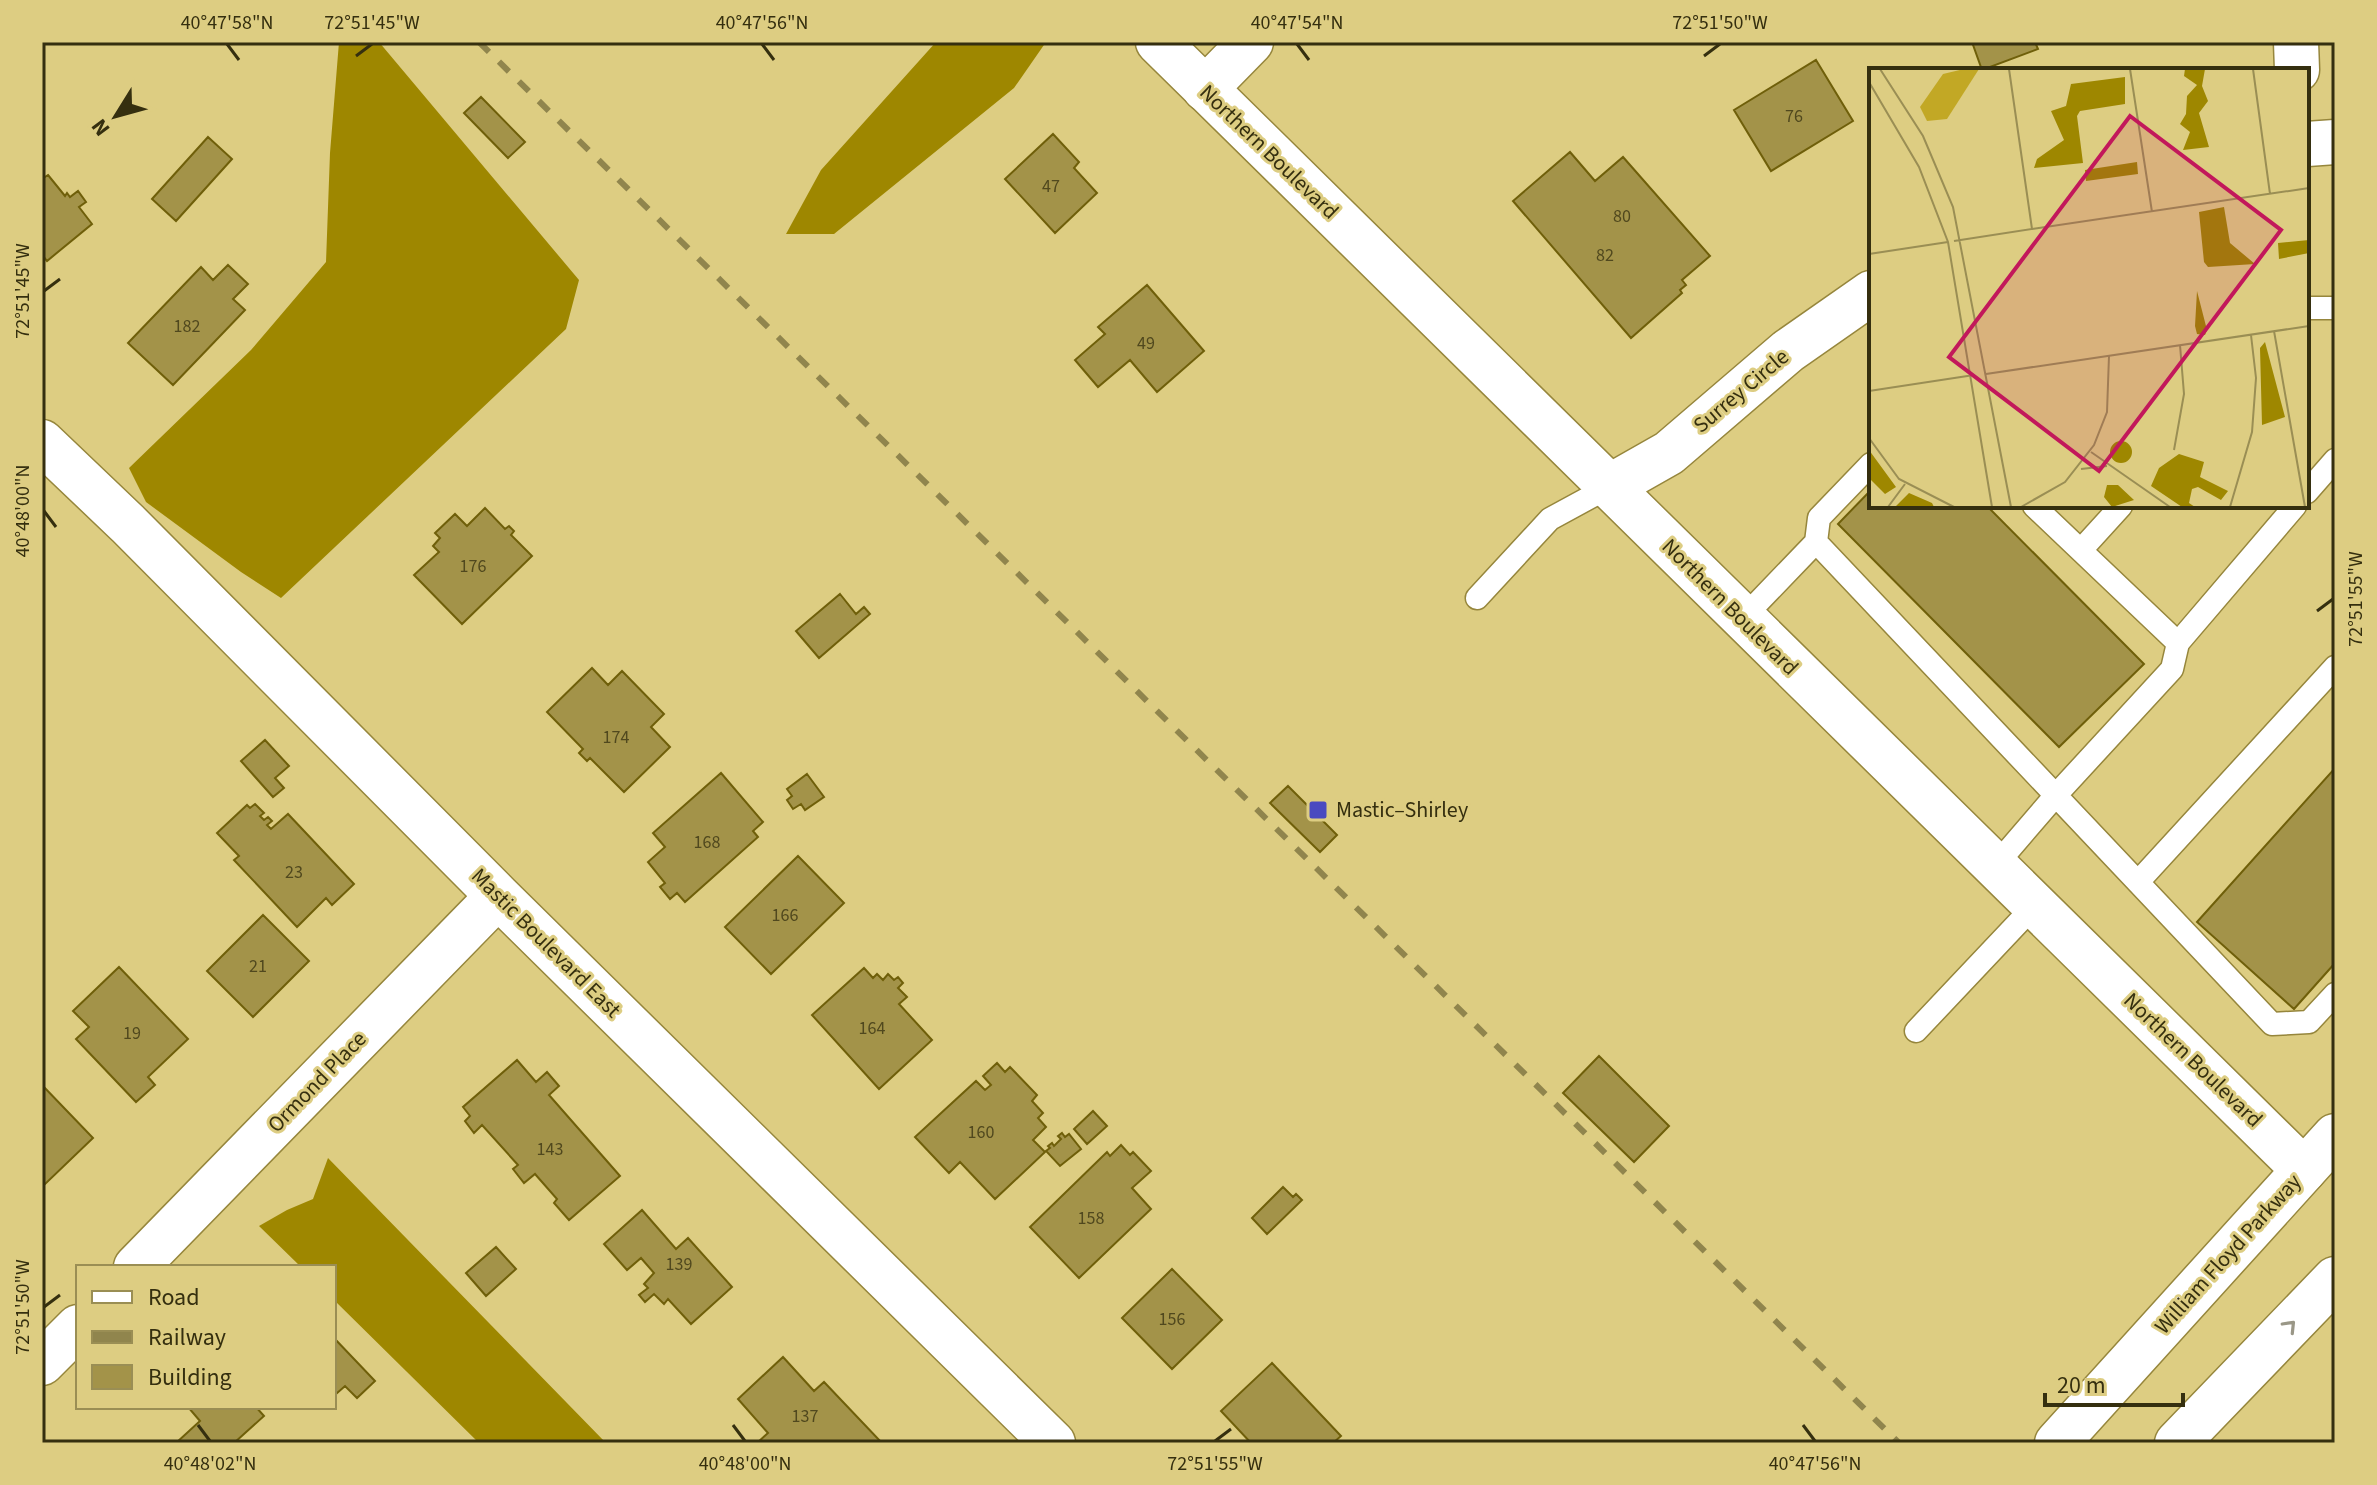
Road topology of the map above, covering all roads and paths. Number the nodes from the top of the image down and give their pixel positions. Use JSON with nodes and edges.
{"nodes":[{"id":1,"x":1158,"y":42,"type":"edge"},
{"id":2,"x":1251,"y":42,"type":"edge"},
{"id":3,"x":2296,"y":42,"type":"edge"},
{"id":4,"x":2297,"y":68,"type":"edge"},
{"id":5,"x":1205,"y":89,"type":"junction"},
{"id":6,"x":2335,"y":142,"type":"edge"},
{"id":7,"x":2309,"y":144,"type":"edge"},
{"id":8,"x":1869,"y":294,"type":"edge"},
{"id":9,"x":2309,"y":308,"type":"edge"},
{"id":10,"x":2335,"y":308,"type":"edge"},
{"id":11,"x":42,"y":442,"type":"edge"},
{"id":12,"x":2335,"y":460,"type":"edge"},
{"id":13,"x":1869,"y":466,"type":"edge"},
{"id":14,"x":1609,"y":487,"type":"junction"},
{"id":15,"x":2309,"y":490,"type":"edge"},
{"id":16,"x":2036,"y":508,"type":"edge"},
{"id":17,"x":2119,"y":508,"type":"edge"},
{"id":18,"x":2293,"y":508,"type":"edge"},
{"id":19,"x":1816,"y":542,"type":"junction"},
{"id":20,"x":2081,"y":550,"type":"junction"},
{"id":21,"x":1477,"y":598,"type":"dead end"},
{"id":22,"x":1742,"y":619,"type":"junction"},
{"id":23,"x":2178,"y":643,"type":"junction"},
{"id":24,"x":2335,"y":667,"type":"edge"},
{"id":25,"x":2056,"y":795,"type":"junction"},
{"id":26,"x":1995,"y":866,"type":"junction"},
{"id":27,"x":2138,"y":882,"type":"junction"},
{"id":28,"x":498,"y":896,"type":"junction"},
{"id":29,"x":2035,"y":905,"type":"junction"},
{"id":30,"x":2335,"y":994,"type":"edge"},
{"id":31,"x":1916,"y":1031,"type":"dead end"},
{"id":32,"x":2335,"y":1136,"type":"edge"},
{"id":33,"x":2304,"y":1170,"type":"junction"},
{"id":34,"x":138,"y":1265,"type":"edge"},
{"id":35,"x":2335,"y":1279,"type":"edge"},
{"id":36,"x":76,"y":1329,"type":"edge"},
{"id":37,"x":42,"y":1363,"type":"edge"},
{"id":38,"x":1053,"y":1443,"type":"edge"},
{"id":39,"x":2057,"y":1443,"type":"edge"},
{"id":40,"x":2177,"y":1443,"type":"edge"}],
"edges":[{"from":1,"to":5,"type":"main road","name":"Northern Boulevard"},
{"from":2,"to":5,"type":"main road"},
{"from":3,"to":4,"type":"main road"},
{"from":5,"to":14,"type":"main road","name":"Northern Boulevard"},
{"from":6,"to":7,"type":"main road"},
{"from":8,"to":14,"type":"main road","name":"Surrey Circle"},
{"from":9,"to":10,"type":"lane"},
{"from":11,"to":28,"type":"main road","name":"Mastic Boulevard East"},
{"from":12,"to":15,"type":"lane"},
{"from":13,"to":19,"type":"lane"},
{"from":14,"to":21,"type":"lane"},
{"from":14,"to":22,"type":"main road","name":"Northern Boulevard"},
{"from":16,"to":20,"type":"lane"},
{"from":17,"to":20,"type":"lane"},
{"from":18,"to":23,"type":"lane"},
{"from":19,"to":22,"type":"lane"},
{"from":19,"to":25,"type":"lane"},
{"from":20,"to":23,"type":"lane"},
{"from":22,"to":26,"type":"main road","name":"Northern Boulevard"},
{"from":23,"to":25,"type":"lane"},
{"from":24,"to":27,"type":"lane"},
{"from":25,"to":26,"type":"lane"},
{"from":25,"to":27,"type":"lane"},
{"from":26,"to":29,"type":"main road","name":"Northern Boulevard"},
{"from":27,"to":30,"type":"lane"},
{"from":28,"to":34,"type":"main road","name":"Ormond Place"},
{"from":28,"to":38,"type":"main road","name":"Mastic Boulevard East"},
{"from":29,"to":31,"type":"lane"},
{"from":29,"to":33,"type":"main road","name":"Northern Boulevard"},
{"from":32,"to":33,"type":"main road","name":"William Floyd Parkway"},
{"from":33,"to":39,"type":"main road","name":"William Floyd Parkway"},
{"from":40,"to":35,"type":"main road","one_way":true},
{"from":36,"to":37,"type":"main road"}]}
